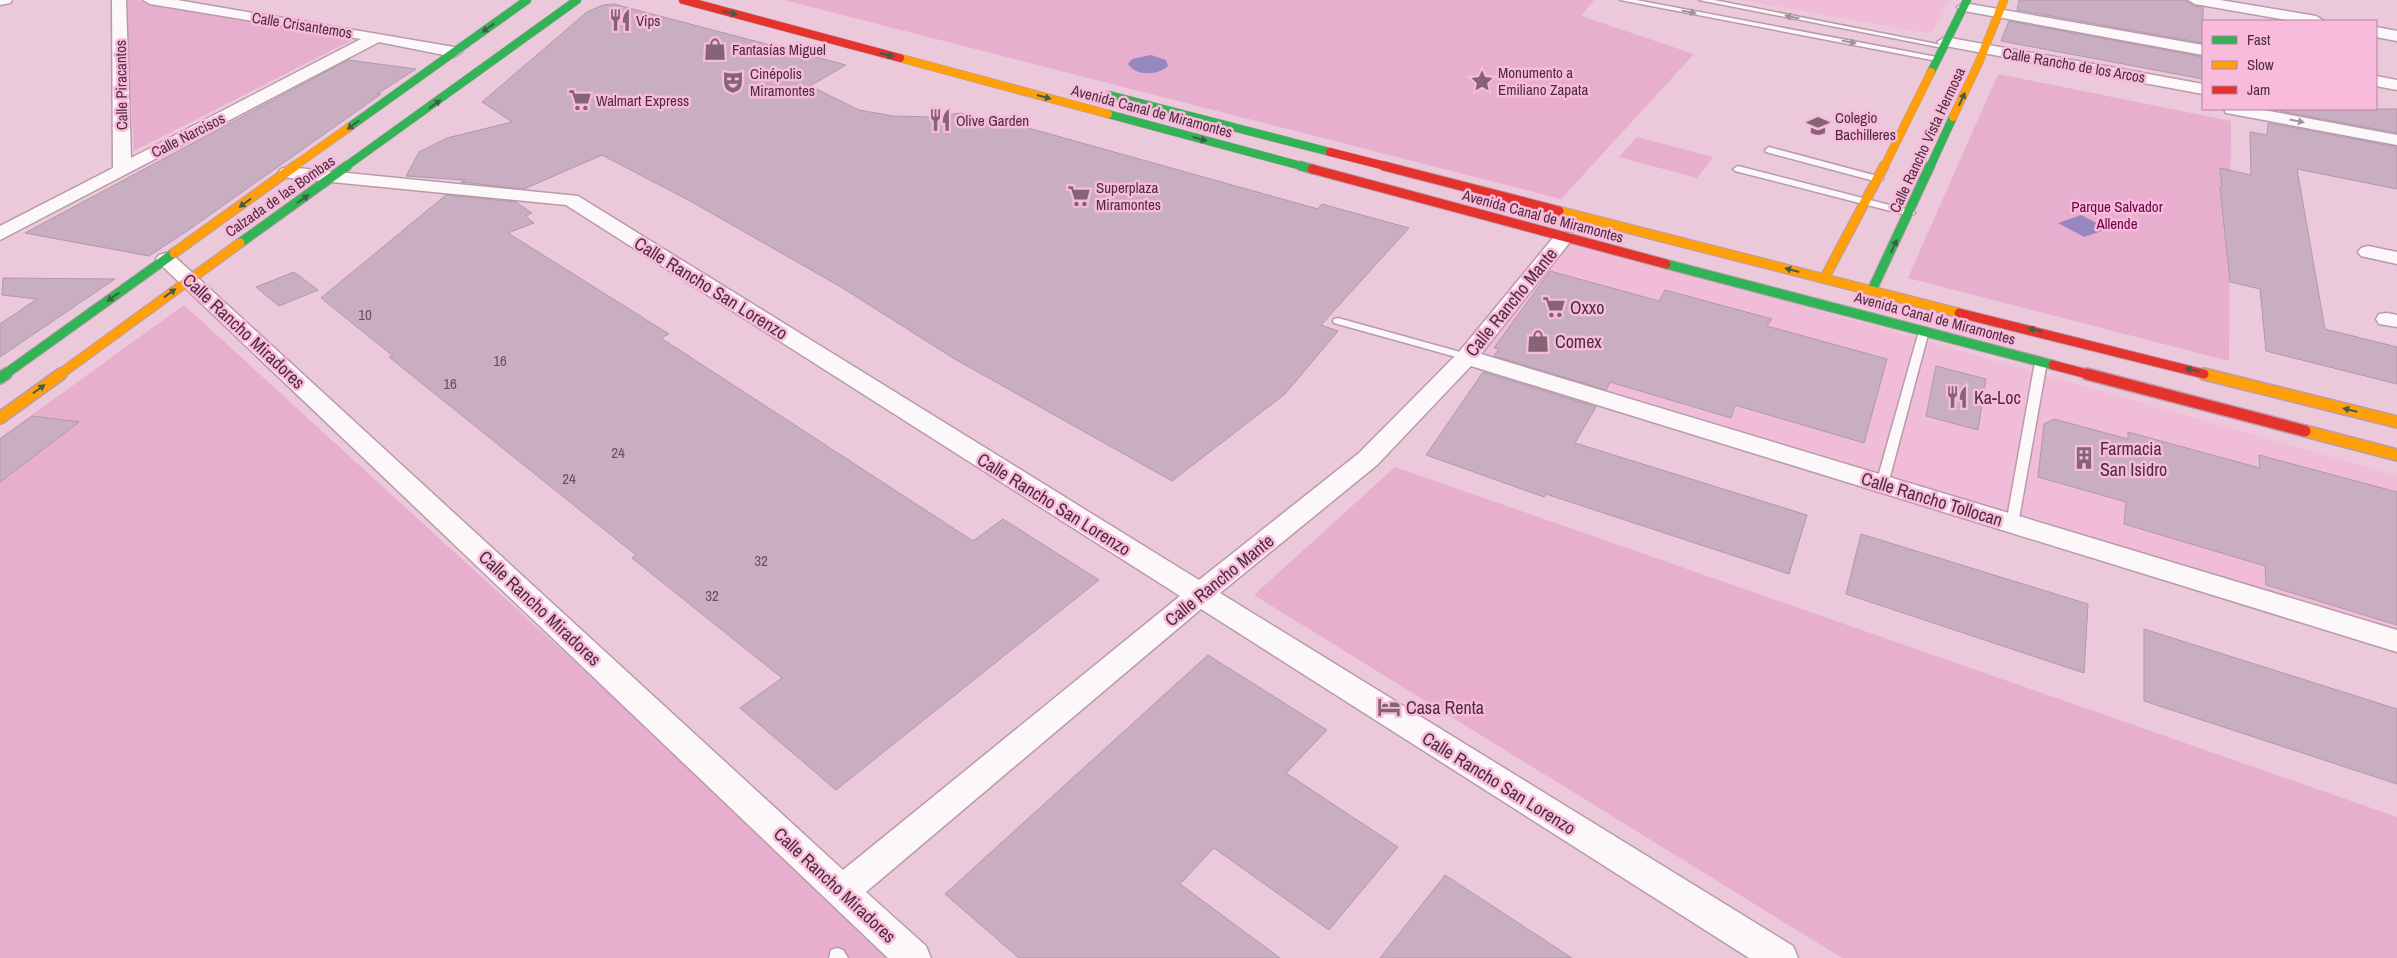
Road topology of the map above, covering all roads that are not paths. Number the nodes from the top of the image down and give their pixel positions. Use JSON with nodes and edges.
{"nodes":[{"id":1,"x":5,"y":0,"type":"edge"},
{"id":2,"x":119,"y":0,"type":"edge"},
{"id":3,"x":150,"y":0,"type":"edge"},
{"id":4,"x":527,"y":0,"type":"edge"},
{"id":5,"x":578,"y":0,"type":"edge"},
{"id":6,"x":683,"y":0,"type":"edge"},
{"id":7,"x":1624,"y":0,"type":"edge"},
{"id":8,"x":1703,"y":0,"type":"edge"},
{"id":9,"x":2195,"y":0,"type":"edge"},
{"id":10,"x":0,"y":1,"type":"edge"},
{"id":11,"x":1966,"y":3,"type":"edge"},
{"id":12,"x":2002,"y":7,"type":"edge"},
{"id":13,"x":2310,"y":20,"type":"edge"},
{"id":14,"x":2377,"y":32,"type":"edge"},
{"id":15,"x":2397,"y":36,"type":"edge"},
{"id":16,"x":377,"y":37,"type":"junction"},
{"id":17,"x":1944,"y":44,"type":"junction"},
{"id":18,"x":2202,"y":50,"type":"edge"},
{"id":19,"x":454,"y":52,"type":"junction"},
{"id":20,"x":1982,"y":55,"type":"junction"},
{"id":21,"x":1937,"y":59,"type":"junction"},
{"id":22,"x":2377,"y":81,"type":"edge"},
{"id":23,"x":2397,"y":85,"type":"edge"},
{"id":24,"x":2202,"y":89,"type":"edge"},
{"id":25,"x":1098,"y":92,"type":"dead end"},
{"id":26,"x":2202,"y":104,"type":"edge"},
{"id":27,"x":2246,"y":110,"type":"edge"},
{"id":28,"x":2315,"y":115,"type":"edge"},
{"id":29,"x":2397,"y":124,"type":"edge"},
{"id":30,"x":2397,"y":140,"type":"edge"},
{"id":31,"x":327,"y":144,"type":"junction"},
{"id":32,"x":1769,"y":150,"type":"dead end"},
{"id":33,"x":1738,"y":169,"type":"dead end"},
{"id":34,"x":122,"y":170,"type":"junction"},
{"id":35,"x":287,"y":173,"type":"junction"},
{"id":36,"x":334,"y":177,"type":"junction"},
{"id":37,"x":1878,"y":179,"type":"junction"},
{"id":38,"x":1866,"y":202,"type":"junction"},
{"id":39,"x":1910,"y":213,"type":"junction"},
{"id":40,"x":0,"y":234,"type":"edge"},
{"id":41,"x":1564,"y":237,"type":"junction"},
{"id":42,"x":2368,"y":252,"type":"dead end"},
{"id":43,"x":2397,"y":258,"type":"edge"},
{"id":44,"x":166,"y":259,"type":"junction"},
{"id":45,"x":188,"y":279,"type":"junction"},
{"id":46,"x":1824,"y":279,"type":"junction"},
{"id":47,"x":1872,"y":290,"type":"junction"},
{"id":48,"x":1338,"y":321,"type":"dead end"},
{"id":49,"x":1924,"y":331,"type":"junction"},
{"id":50,"x":1466,"y":357,"type":"junction"},
{"id":51,"x":2041,"y":362,"type":"junction"},
{"id":52,"x":0,"y":378,"type":"edge"},
{"id":53,"x":0,"y":418,"type":"edge"},
{"id":54,"x":2397,"y":422,"type":"edge"},
{"id":55,"x":2397,"y":456,"type":"edge"},
{"id":56,"x":1882,"y":484,"type":"junction"},
{"id":57,"x":2012,"y":524,"type":"junction"},
{"id":58,"x":1199,"y":596,"type":"junction"},
{"id":59,"x":2397,"y":641,"type":"edge"},
{"id":60,"x":842,"y":892,"type":"junction"},
{"id":61,"x":913,"y":958,"type":"edge"},
{"id":62,"x":1780,"y":958,"type":"edge"}],
"edges":[{"from":1,"to":10,"type":"street"},
{"from":2,"to":34,"type":"street","name":"Calle Piracantos"},
{"from":3,"to":16,"type":"street","name":"Calle Crisantemos"},
{"from":4,"to":19,"type":"main road","name":"Calzada de las Bombas","one_way":true},
{"from":36,"to":5,"type":"main road","name":"Calzada de las Bombas","one_way":true},
{"from":6,"to":41,"type":"main road","name":"Avenida Canal de Miramontes","one_way":true},
{"from":7,"to":21,"type":"lane","one_way":true},
{"from":17,"to":8,"type":"lane","one_way":true},
{"from":9,"to":13,"type":"street"},
{"from":11,"to":12,"type":"street"},
{"from":11,"to":17,"type":"main road","name":"Calle Rancho Vista Hermosa"},
{"from":12,"to":18,"type":"street"},
{"from":12,"to":20,"type":"main road","name":"Calle Rancho Vista Hermosa"},
{"from":14,"to":15,"type":"street"},
{"from":16,"to":19,"type":"street","name":"Calle Crisantemos"},
{"from":16,"to":34,"type":"street","name":"Calle Narcisos"},
{"from":17,"to":20,"type":"street","name":"Calle Rancho de los Arcos"},
{"from":17,"to":21,"type":"main road","name":"Calle Rancho Vista Hermosa"},
{"from":19,"to":31,"type":"main road","name":"Calzada de las Bombas","one_way":true},
{"from":20,"to":24,"type":"street","name":"Calle Rancho de los Arcos"},
{"from":20,"to":26,"type":"street","name":"Calle Rancho de los Arcos"},
{"from":39,"to":20,"type":"main road","name":"Calle Rancho Vista Hermosa","one_way":true},
{"from":21,"to":37,"type":"main road","name":"Calle Rancho Vista Hermosa"},
{"from":22,"to":23,"type":"street"},
{"from":46,"to":25,"type":"main road","name":"Avenida Canal de Miramontes","one_way":true},
{"from":27,"to":28,"type":"street","one_way":true},
{"from":28,"to":29,"type":"street"},
{"from":28,"to":30,"type":"street"},
{"from":31,"to":35,"type":"main road","name":"Calzada de las Bombas"},
{"from":31,"to":36,"type":"main road"},
{"from":32,"to":37,"type":"lane"},
{"from":33,"to":38,"type":"lane"},
{"from":34,"to":40,"type":"street","name":"Calle Narcisos"},
{"from":35,"to":36,"type":"street","name":"Calle Rancho San Lorenzo"},
{"from":35,"to":44,"type":"main road","name":"Calzada de las Bombas","one_way":true},
{"from":45,"to":36,"type":"main road","name":"Calzada de las Bombas","one_way":true},
{"from":36,"to":58,"type":"street","name":"Calle Rancho San Lorenzo"},
{"from":37,"to":38,"type":"main road","name":"Calle Rancho Vista Hermosa"},
{"from":38,"to":39,"type":"lane"},
{"from":38,"to":46,"type":"main road","name":"Calle Rancho Vista Hermosa"},
{"from":47,"to":39,"type":"main road","name":"Calle Rancho Vista Hermosa","one_way":true},
{"from":41,"to":49,"type":"main road","name":"Avenida Canal de Miramontes"},
{"from":41,"to":50,"type":"street","name":"Calle Rancho Mante"},
{"from":42,"to":43,"type":"street"},
{"from":44,"to":45,"type":"street","name":"Calle Rancho Miradores"},
{"from":44,"to":52,"type":"main road","name":"Calzada de las Bombas","one_way":true},
{"from":53,"to":45,"type":"main road","name":"Calzada de las Bombas","one_way":true},
{"from":45,"to":60,"type":"street","name":"Calle Rancho Miradores"},
{"from":46,"to":47,"type":"main road","name":"Avenida Canal de Miramontes"},
{"from":54,"to":47,"type":"main road","name":"Avenida Canal de Miramontes","one_way":true},
{"from":48,"to":50,"type":"lane"},
{"from":49,"to":51,"type":"main road","name":"Avenida Canal de Miramontes"},
{"from":49,"to":56,"type":"lane"},
{"from":50,"to":56,"type":"street","name":"Calle Rancho Tollocan"},
{"from":50,"to":58,"type":"street","name":"Calle Rancho Mante"},
{"from":51,"to":55,"type":"main road","name":"Avenida Canal de Miramontes"},
{"from":51,"to":57,"type":"lane"},
{"from":56,"to":57,"type":"street","name":"Calle Rancho Tollocan"},
{"from":57,"to":59,"type":"street","name":"Calle Rancho Tollocan"},
{"from":58,"to":60,"type":"street","name":"Calle Rancho Mante"},
{"from":58,"to":62,"type":"street","name":"Calle Rancho San Lorenzo"},
{"from":60,"to":61,"type":"street","name":"Calle Rancho Miradores"}]}
